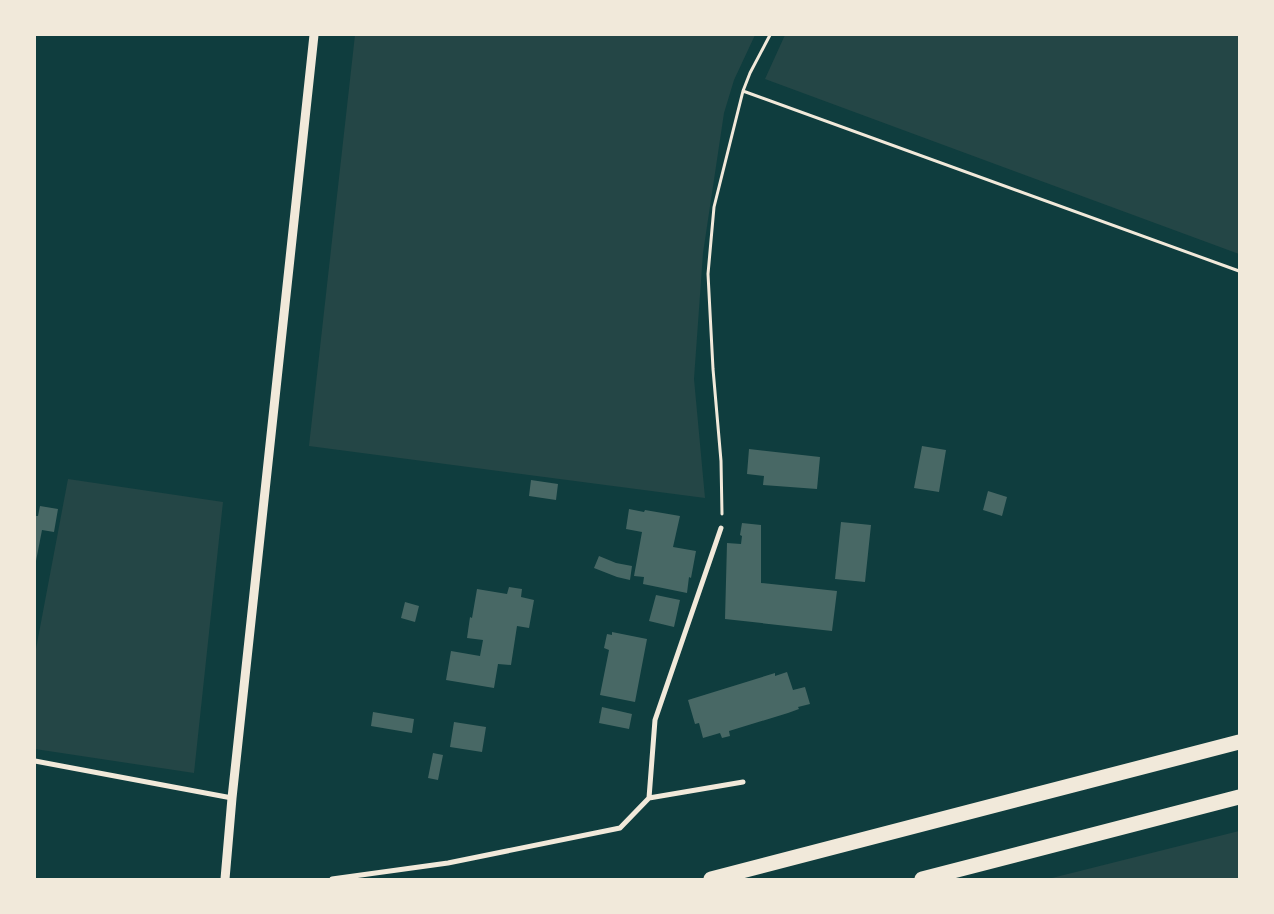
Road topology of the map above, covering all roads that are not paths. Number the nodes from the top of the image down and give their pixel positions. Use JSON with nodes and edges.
{"nodes":[{"id":1,"x":314,"y":35,"type":"edge"},
{"id":2,"x":721,"y":528,"type":"road end"},
{"id":3,"x":1239,"y":742,"type":"edge"},
{"id":4,"x":35,"y":761,"type":"edge"},
{"id":5,"x":743,"y":782,"type":"dead end"},
{"id":6,"x":1239,"y":796,"type":"edge"},
{"id":7,"x":232,"y":798,"type":"junction"},
{"id":8,"x":649,"y":798,"type":"junction"},
{"id":9,"x":225,"y":879,"type":"edge"},
{"id":10,"x":332,"y":879,"type":"edge"},
{"id":11,"x":712,"y":879,"type":"edge"},
{"id":12,"x":922,"y":879,"type":"edge"}],
"edges":[{"from":1,"to":7,"type":"street"},
{"from":2,"to":8,"type":"street"},
{"from":3,"to":11,"type":"highway"},
{"from":4,"to":7,"type":"street"},
{"from":5,"to":8,"type":"street"},
{"from":6,"to":12,"type":"highway"},
{"from":7,"to":9,"type":"street"},
{"from":8,"to":10,"type":"street"}]}
